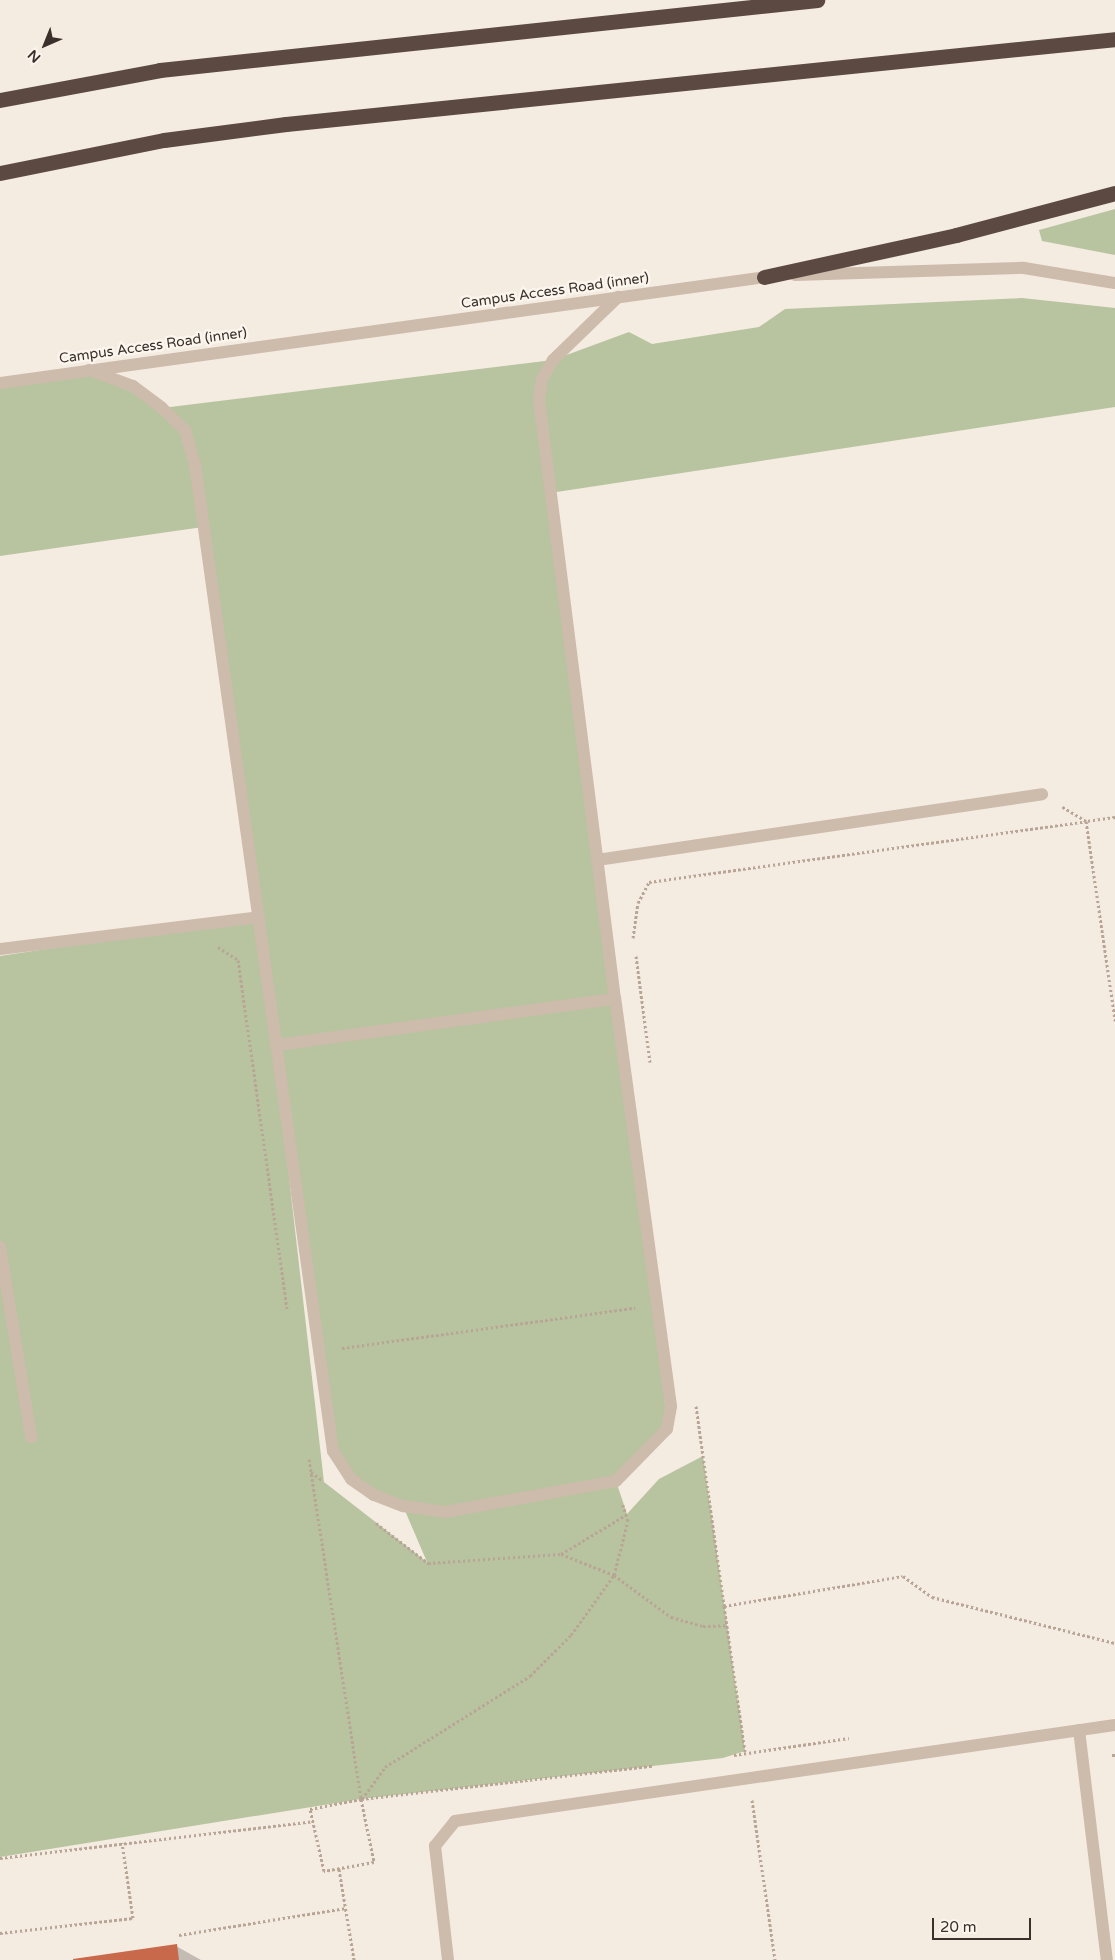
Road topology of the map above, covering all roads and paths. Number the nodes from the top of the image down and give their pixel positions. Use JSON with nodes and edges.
{"nodes":[{"id":1,"x":817,"y":0,"type":"edge"},
{"id":2,"x":1115,"y":39,"type":"edge"},
{"id":3,"x":0,"y":100,"type":"edge"},
{"id":4,"x":0,"y":173,"type":"edge"},
{"id":5,"x":1115,"y":193,"type":"edge"},
{"id":6,"x":764,"y":277,"type":"junction"},
{"id":7,"x":1115,"y":283,"type":"edge"},
{"id":8,"x":618,"y":297,"type":"junction"},
{"id":9,"x":89,"y":370,"type":"junction"},
{"id":10,"x":0,"y":383,"type":"edge"},
{"id":11,"x":1042,"y":794,"type":"joint"},
{"id":12,"x":1115,"y":817,"type":"edge"},
{"id":13,"x":1086,"y":821,"type":"junction"},
{"id":14,"x":597,"y":860,"type":"junction"},
{"id":15,"x":259,"y":917,"type":"junction"},
{"id":16,"x":212,"y":945,"type":"dead end"},
{"id":17,"x":0,"y":949,"type":"edge"},
{"id":18,"x":615,"y":999,"type":"junction"},
{"id":19,"x":1115,"y":1021,"type":"edge"},
{"id":20,"x":277,"y":1045,"type":"junction"},
{"id":21,"x":651,"y":1070,"type":"dead end"},
{"id":22,"x":0,"y":1247,"type":"edge"},
{"id":23,"x":288,"y":1319,"type":"dead end"},
{"id":24,"x":31,"y":1437,"type":"dead end"},
{"id":25,"x":311,"y":1472,"type":"dead end"},
{"id":26,"x":616,"y":1481,"type":"junction"},
{"id":27,"x":327,"y":1484,"type":"dead end"},
{"id":28,"x":626,"y":1515,"type":"junction"},
{"id":29,"x":373,"y":1520,"type":"dead end"},
{"id":30,"x":561,"y":1554,"type":"junction"},
{"id":31,"x":614,"y":1575,"type":"junction"},
{"id":32,"x":724,"y":1606,"type":"dead end"},
{"id":33,"x":728,"y":1624,"type":"junction"},
{"id":34,"x":1115,"y":1725,"type":"edge"},
{"id":35,"x":1079,"y":1730,"type":"junction"},
{"id":36,"x":854,"y":1737,"type":"dead end"},
{"id":37,"x":745,"y":1751,"type":"junction"},
{"id":38,"x":730,"y":1756,"type":"dead end"},
{"id":39,"x":654,"y":1766,"type":"dead end"},
{"id":40,"x":749,"y":1776,"type":"junction"},
{"id":41,"x":361,"y":1800,"type":"junction"},
{"id":42,"x":313,"y":1821,"type":"junction"},
{"id":43,"x":122,"y":1843,"type":"junction"},
{"id":44,"x":0,"y":1858,"type":"edge"},
{"id":45,"x":339,"y":1869,"type":"junction"},
{"id":46,"x":346,"y":1908,"type":"junction"},
{"id":47,"x":0,"y":1933,"type":"edge"},
{"id":48,"x":179,"y":1936,"type":"dead end"},
{"id":49,"x":354,"y":1960,"type":"edge"},
{"id":50,"x":448,"y":1960,"type":"edge"},
{"id":51,"x":775,"y":1960,"type":"edge"},
{"id":52,"x":1108,"y":1960,"type":"edge"}],
"edges":[{"from":1,"to":3,"type":"highway"},
{"from":2,"to":4,"type":"highway"},
{"from":5,"to":6,"type":"highway"},
{"from":6,"to":7,"type":"street","name":"Campus Access Road (inner)"},
{"from":6,"to":8,"type":"street","name":"Campus Access Road (inner)"},
{"from":8,"to":9,"type":"street","name":"Campus Access Road (inner)"},
{"from":8,"to":14,"type":"street"},
{"from":9,"to":10,"type":"street","name":"Campus Access Road (inner)"},
{"from":9,"to":15,"type":"street"},
{"from":11,"to":13,"type":"path"},
{"from":11,"to":14,"type":"street"},
{"from":12,"to":13,"type":"path"},
{"from":13,"to":19,"type":"path"},
{"from":13,"to":21,"type":"path"},
{"from":14,"to":18,"type":"street"},
{"from":15,"to":17,"type":"street"},
{"from":15,"to":20,"type":"street"},
{"from":16,"to":23,"type":"path"},
{"from":18,"to":20,"type":"street"},
{"from":18,"to":26,"type":"street"},
{"from":20,"to":26,"type":"street"},
{"from":22,"to":24,"type":"street"},
{"from":25,"to":27,"type":"path"},
{"from":26,"to":28,"type":"path"},
{"from":28,"to":30,"type":"path"},
{"from":28,"to":31,"type":"path"},
{"from":29,"to":30,"type":"path"},
{"from":30,"to":31,"type":"path"},
{"from":31,"to":33,"type":"path"},
{"from":31,"to":41,"type":"path"},
{"from":32,"to":33,"type":"path"},
{"from":33,"to":37,"type":"path"},
{"from":34,"to":35,"type":"street"},
{"from":35,"to":40,"type":"street"},
{"from":35,"to":52,"type":"street"},
{"from":36,"to":37,"type":"path"},
{"from":37,"to":38,"type":"path"},
{"from":37,"to":40,"type":"path"},
{"from":39,"to":41,"type":"path"},
{"from":40,"to":50,"type":"street"},
{"from":40,"to":51,"type":"path"},
{"from":41,"to":42,"type":"path"},
{"from":41,"to":45,"type":"path"},
{"from":42,"to":43,"type":"path"},
{"from":42,"to":45,"type":"path"},
{"from":43,"to":44,"type":"path"},
{"from":43,"to":47,"type":"path"},
{"from":45,"to":46,"type":"path"},
{"from":46,"to":48,"type":"path"},
{"from":46,"to":49,"type":"path"}]}
